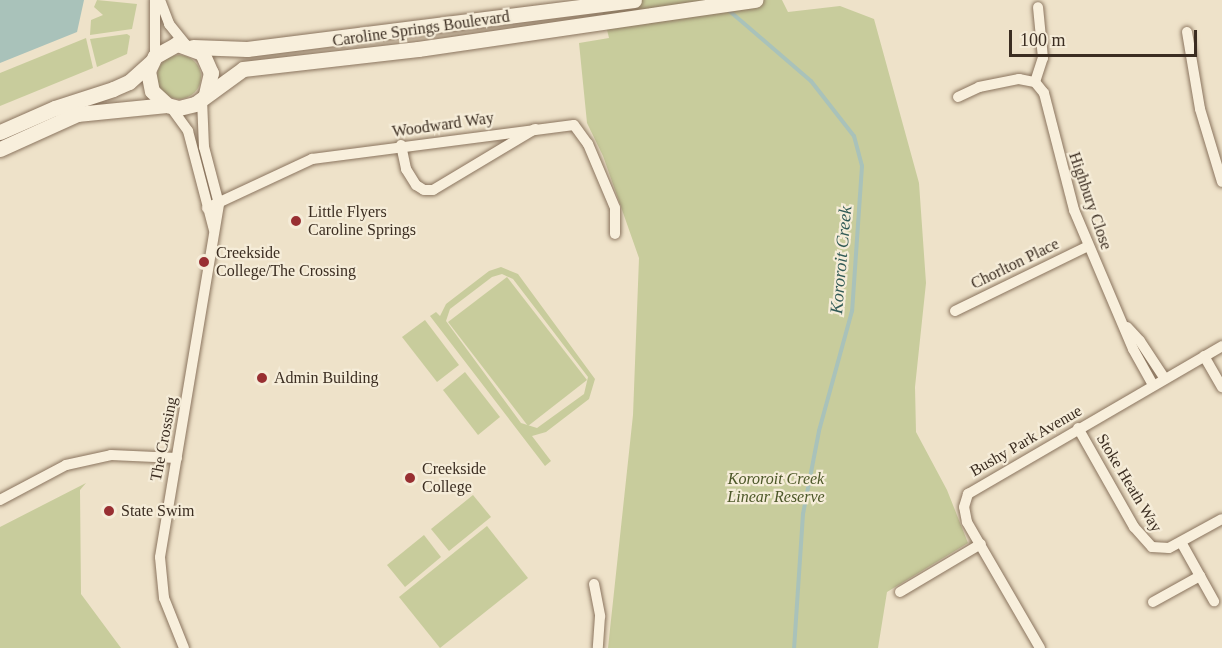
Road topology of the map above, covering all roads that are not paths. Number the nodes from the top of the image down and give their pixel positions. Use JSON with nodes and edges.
{"nodes":[{"id":1,"x":155,"y":0,"type":"edge"},
{"id":2,"x":160,"y":0,"type":"edge"},
{"id":3,"x":633,"y":0,"type":"edge"},
{"id":4,"x":755,"y":0,"type":"edge"},
{"id":5,"x":1038,"y":7,"type":"dead end"},
{"id":6,"x":1186,"y":32,"type":"dead end"},
{"id":7,"x":190,"y":46,"type":"junction"},
{"id":8,"x":153,"y":58,"type":"junction"},
{"id":9,"x":1035,"y":82,"type":"junction"},
{"id":10,"x":204,"y":96,"type":"junction"},
{"id":11,"x":958,"y":97,"type":"dead end"},
{"id":12,"x":169,"y":106,"type":"junction"},
{"id":13,"x":538,"y":127,"type":"junction"},
{"id":14,"x":0,"y":132,"type":"edge"},
{"id":15,"x":401,"y":145,"type":"junction"},
{"id":16,"x":0,"y":150,"type":"edge"},
{"id":17,"x":1218,"y":161,"type":"edge"},
{"id":18,"x":1222,"y":182,"type":"edge"},
{"id":19,"x":219,"y":204,"type":"junction"},
{"id":20,"x":207,"y":208,"type":"junction"},
{"id":21,"x":214,"y":233,"type":"junction"},
{"id":22,"x":615,"y":234,"type":"dead end"},
{"id":23,"x":1088,"y":246,"type":"junction"},
{"id":24,"x":955,"y":310,"type":"dead end"},
{"id":25,"x":1126,"y":327,"type":"junction"},
{"id":26,"x":1222,"y":346,"type":"edge"},
{"id":27,"x":1204,"y":356,"type":"junction"},
{"id":28,"x":1165,"y":379,"type":"junction"},
{"id":29,"x":1153,"y":385,"type":"junction"},
{"id":30,"x":1222,"y":387,"type":"edge"},
{"id":31,"x":1078,"y":428,"type":"junction"},
{"id":32,"x":177,"y":458,"type":"junction"},
{"id":33,"x":0,"y":500,"type":"edge"},
{"id":34,"x":1222,"y":519,"type":"edge"},
{"id":35,"x":1181,"y":542,"type":"junction"},
{"id":36,"x":981,"y":544,"type":"junction"},
{"id":37,"x":1200,"y":576,"type":"junction"},
{"id":38,"x":594,"y":584,"type":"dead end"},
{"id":39,"x":900,"y":592,"type":"dead end"},
{"id":40,"x":1214,"y":601,"type":"dead end"},
{"id":41,"x":1153,"y":602,"type":"dead end"},
{"id":42,"x":184,"y":648,"type":"edge"},
{"id":43,"x":598,"y":648,"type":"edge"},
{"id":44,"x":1040,"y":648,"type":"edge"}],
"edges":[{"from":1,"to":8,"type":"street"},
{"from":2,"to":7,"type":"street"},
{"from":3,"to":7,"type":"main road","name":"Caroline Springs Boulevard"},
{"from":4,"to":10,"type":"main road","name":"Caroline Springs Boulevard"},
{"from":5,"to":9,"type":"street"},
{"from":6,"to":17,"type":"street"},
{"from":7,"to":8,"type":"main road"},
{"from":7,"to":10,"type":"main road"},
{"from":8,"to":12,"type":"main road"},
{"from":8,"to":14,"type":"main road"},
{"from":9,"to":11,"type":"street"},
{"from":9,"to":23,"type":"street","name":"Highbury Close"},
{"from":10,"to":12,"type":"main road"},
{"from":10,"to":19,"type":"street","name":"The Crossing"},
{"from":12,"to":16,"type":"main road"},
{"from":12,"to":20,"type":"street","name":"The Crossing"},
{"from":13,"to":15,"type":"street","name":"Woodward Way"},
{"from":13,"to":15,"type":"street"},
{"from":13,"to":22,"type":"street","name":"Woodward Way"},
{"from":15,"to":19,"type":"street","name":"Woodward Way"},
{"from":17,"to":18,"type":"street"},
{"from":19,"to":20,"type":"street","name":"Woodward Way"},
{"from":19,"to":21,"type":"street","name":"The Crossing"},
{"from":20,"to":21,"type":"street","name":"The Crossing"},
{"from":21,"to":32,"type":"street","name":"The Crossing"},
{"from":23,"to":24,"type":"street","name":"Chorlton Place"},
{"from":23,"to":25,"type":"street","name":"Highbury Close"},
{"from":25,"to":28,"type":"street","name":"Highbury Close"},
{"from":25,"to":29,"type":"street","name":"Highbury Close"},
{"from":26,"to":27,"type":"street","name":"Bushy Park Avenue"},
{"from":27,"to":28,"type":"street","name":"Bushy Park Avenue"},
{"from":27,"to":30,"type":"street"},
{"from":28,"to":29,"type":"street","name":"Bushy Park Avenue"},
{"from":29,"to":31,"type":"street","name":"Bushy Park Avenue"},
{"from":31,"to":35,"type":"street","name":"Stoke Heath Way"},
{"from":31,"to":36,"type":"street","name":"Bushy Park Avenue"},
{"from":32,"to":33,"type":"street"},
{"from":32,"to":42,"type":"street","name":"The Crossing"},
{"from":34,"to":35,"type":"street","name":"Stoke Heath Way"},
{"from":35,"to":37,"type":"street"},
{"from":36,"to":39,"type":"street"},
{"from":36,"to":44,"type":"street","name":"Bushy Park Avenue"},
{"from":37,"to":40,"type":"street"},
{"from":37,"to":41,"type":"street"},
{"from":38,"to":43,"type":"street"}]}
